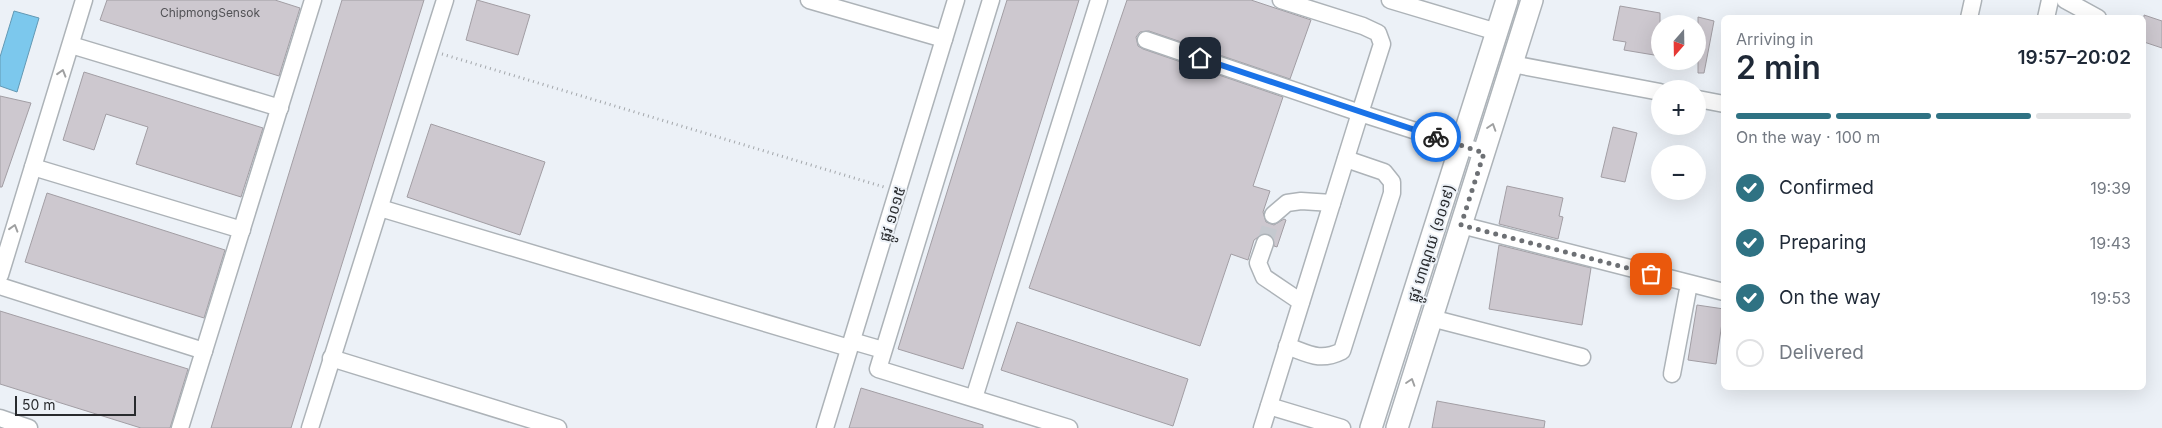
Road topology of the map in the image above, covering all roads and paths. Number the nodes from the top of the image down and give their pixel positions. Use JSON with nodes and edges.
{"nodes":[{"id":1,"x":84,"y":0,"type":"edge"},
{"id":2,"x":313,"y":0,"type":"edge"},
{"id":3,"x":445,"y":0,"type":"edge"},
{"id":4,"x":809,"y":0,"type":"edge"},
{"id":5,"x":956,"y":0,"type":"edge"},
{"id":6,"x":992,"y":0,"type":"edge"},
{"id":7,"x":1099,"y":0,"type":"edge"},
{"id":8,"x":1281,"y":0,"type":"edge"},
{"id":9,"x":1390,"y":0,"type":"edge"},
{"id":10,"x":1507,"y":0,"type":"edge"},
{"id":11,"x":1532,"y":0,"type":"edge"},
{"id":12,"x":1973,"y":0,"type":"edge"},
{"id":13,"x":2050,"y":0,"type":"edge"},
{"id":14,"x":2065,"y":0,"type":"edge"},
{"id":15,"x":1970,"y":15,"type":"edge"},
{"id":16,"x":2047,"y":15,"type":"edge"},
{"id":17,"x":2092,"y":15,"type":"edge"},
{"id":18,"x":1497,"y":32,"type":"junction"},
{"id":19,"x":944,"y":39,"type":"junction"},
{"id":20,"x":1146,"y":40,"type":"dead end"},
{"id":21,"x":71,"y":45,"type":"junction"},
{"id":22,"x":430,"y":51,"type":"junction"},
{"id":23,"x":1512,"y":64,"type":"junction"},
{"id":24,"x":1651,"y":90,"type":"edge"},
{"id":25,"x":1706,"y":101,"type":"edge"},
{"id":26,"x":1721,"y":103,"type":"edge"},
{"id":27,"x":280,"y":108,"type":"junction"},
{"id":28,"x":1360,"y":112,"type":"junction"},
{"id":29,"x":1462,"y":145,"type":"junction"},
{"id":30,"x":1484,"y":153,"type":"junction"},
{"id":31,"x":1346,"y":159,"type":"junction"},
{"id":32,"x":33,"y":167,"type":"junction"},
{"id":33,"x":899,"y":192,"type":"junction"},
{"id":34,"x":1332,"y":203,"type":"junction"},
{"id":35,"x":380,"y":208,"type":"junction"},
{"id":36,"x":1273,"y":215,"type":"tunnel mouth"},
{"id":37,"x":1461,"y":225,"type":"junction"},
{"id":38,"x":242,"y":230,"type":"junction"},
{"id":39,"x":1264,"y":243,"type":"tunnel mouth"},
{"id":40,"x":0,"y":275,"type":"edge"},
{"id":41,"x":1689,"y":284,"type":"junction"},
{"id":42,"x":0,"y":286,"type":"edge"},
{"id":43,"x":1721,"y":291,"type":"edge"},
{"id":44,"x":1301,"y":302,"type":"junction"},
{"id":45,"x":1432,"y":318,"type":"junction"},
{"id":46,"x":851,"y":344,"type":"junction"},
{"id":47,"x":1287,"y":346,"type":"junction"},
{"id":48,"x":883,"y":350,"type":"junction"},
{"id":49,"x":204,"y":351,"type":"junction"},
{"id":50,"x":1582,"y":356,"type":"dead end"},
{"id":51,"x":331,"y":358,"type":"junction"},
{"id":52,"x":1672,"y":374,"type":"dead end"},
{"id":53,"x":974,"y":398,"type":"junction"},
{"id":54,"x":1269,"y":406,"type":"junction"},
{"id":55,"x":0,"y":418,"type":"edge"},
{"id":56,"x":29,"y":428,"type":"edge"},
{"id":57,"x":180,"y":428,"type":"edge"},
{"id":58,"x":310,"y":428,"type":"edge"},
{"id":59,"x":558,"y":428,"type":"edge"},
{"id":60,"x":825,"y":428,"type":"edge"},
{"id":61,"x":1068,"y":428,"type":"edge"},
{"id":62,"x":1262,"y":428,"type":"edge"},
{"id":63,"x":1342,"y":428,"type":"edge"},
{"id":64,"x":1371,"y":428,"type":"edge"},
{"id":65,"x":1397,"y":428,"type":"edge"}],
"edges":[{"from":1,"to":21,"type":"street"},
{"from":2,"to":27,"type":"street"},
{"from":3,"to":22,"type":"street"},
{"from":4,"to":19,"type":"street"},
{"from":5,"to":19,"type":"street","name":"ផ្លូវ ១០១៥"},
{"from":6,"to":48,"type":"street"},
{"from":7,"to":53,"type":"street"},
{"from":8,"to":28,"type":"street"},
{"from":9,"to":18,"type":"street"},
{"from":10,"to":18,"type":"main road","name":"ផ្លូវ ហាណូយ (១០១៩)"},
{"from":11,"to":23,"type":"main road","name":"ផ្លូវ ហាណូយ (១០១៩)"},
{"from":12,"to":15,"type":"street"},
{"from":13,"to":16,"type":"street"},
{"from":14,"to":17,"type":"street"},
{"from":18,"to":29,"type":"main road","name":"ផ្លូវ ហាណូយ (១០១៩)"},
{"from":19,"to":33,"type":"street","name":"ផ្លូវ ១០១៥"},
{"from":20,"to":28,"type":"street"},
{"from":21,"to":27,"type":"street"},
{"from":32,"to":21,"type":"street","one_way":true},
{"from":22,"to":33,"type":"path"},
{"from":22,"to":35,"type":"street"},
{"from":23,"to":24,"type":"street"},
{"from":30,"to":23,"type":"main road","name":"ផ្លូវ ហាណូយ (១០១៩)","one_way":true},
{"from":25,"to":26,"type":"street"},
{"from":27,"to":38,"type":"street"},
{"from":28,"to":29,"type":"street"},
{"from":28,"to":31,"type":"street"},
{"from":29,"to":30,"type":"street"},
{"from":29,"to":64,"type":"main road","name":"ផ្លូវ ហាណូយ (១០១៩)"},
{"from":30,"to":37,"type":"main road","name":"ផ្លូវ ហាណូយ (១០១៩)"},
{"from":31,"to":34,"type":"street"},
{"from":31,"to":47,"type":"street"},
{"from":32,"to":38,"type":"street"},
{"from":40,"to":32,"type":"street","one_way":true},
{"from":33,"to":46,"type":"street","name":"ផ្លូវ ១០១៥"},
{"from":34,"to":36,"type":"street"},
{"from":34,"to":44,"type":"street"},
{"from":35,"to":46,"type":"street"},
{"from":35,"to":51,"type":"street"},
{"from":37,"to":41,"type":"street"},
{"from":37,"to":45,"type":"main road","name":"ផ្លូវ ហាណូយ (១០១៩)"},
{"from":38,"to":49,"type":"street"},
{"from":39,"to":44,"type":"street"},
{"from":41,"to":43,"type":"street"},
{"from":41,"to":52,"type":"street"},
{"from":42,"to":49,"type":"street"},
{"from":44,"to":47,"type":"street"},
{"from":45,"to":50,"type":"street"},
{"from":65,"to":45,"type":"main road","name":"ផ្លូវ ហាណូយ (១០១៩)","one_way":true},
{"from":46,"to":48,"type":"street"},
{"from":46,"to":60,"type":"street","name":"ផ្លូវ ១០១៥"},
{"from":47,"to":54,"type":"street"},
{"from":48,"to":53,"type":"street"},
{"from":49,"to":57,"type":"street"},
{"from":51,"to":58,"type":"street"},
{"from":51,"to":59,"type":"street"},
{"from":53,"to":61,"type":"street"},
{"from":54,"to":62,"type":"street"},
{"from":54,"to":63,"type":"street"},
{"from":55,"to":56,"type":"street"}]}
